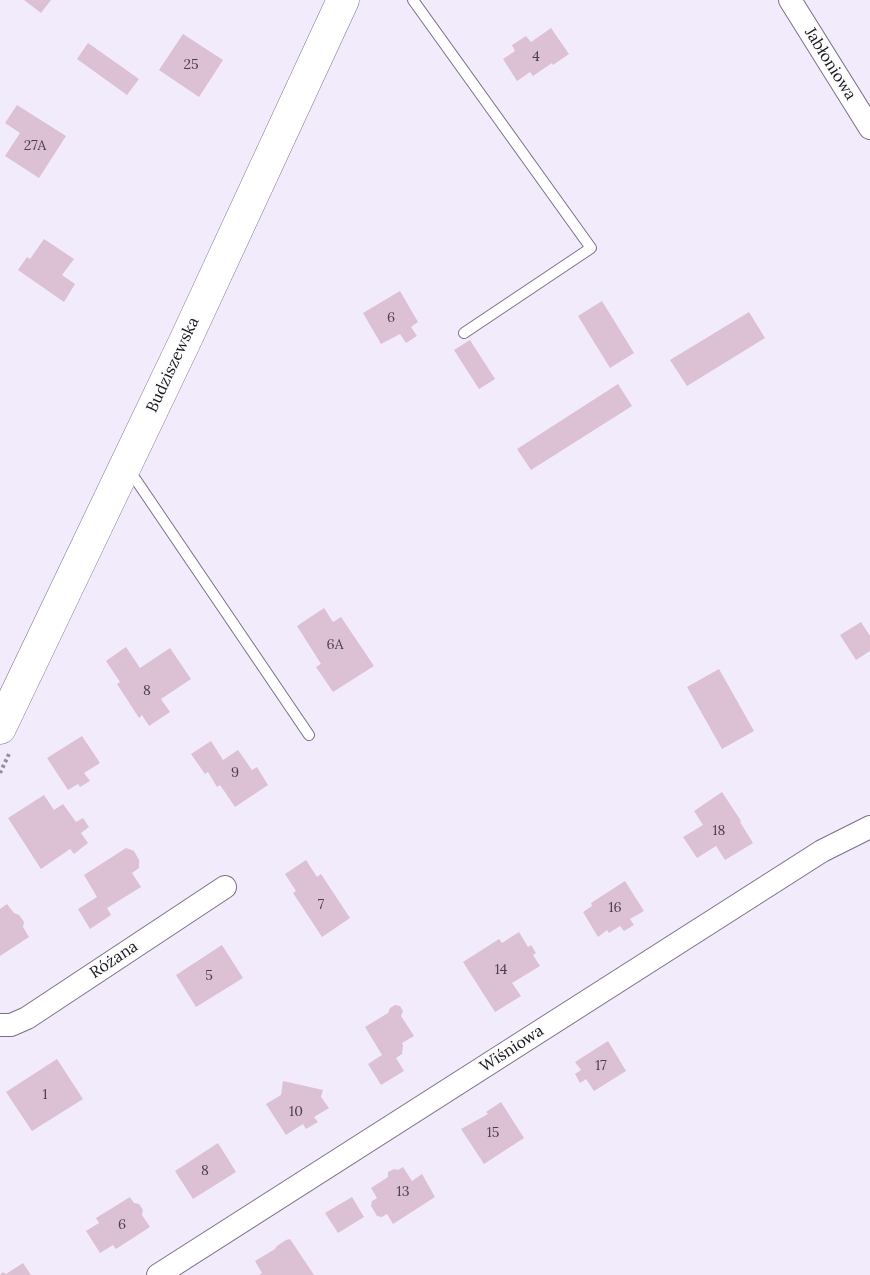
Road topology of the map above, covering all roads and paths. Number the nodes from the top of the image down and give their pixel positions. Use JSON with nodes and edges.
{"nodes":[{"id":1,"x":343,"y":0,"type":"edge"},
{"id":2,"x":413,"y":0,"type":"edge"},
{"id":3,"x":790,"y":0,"type":"edge"},
{"id":4,"x":870,"y":128,"type":"edge"},
{"id":5,"x":464,"y":333,"type":"dead end"},
{"id":6,"x":123,"y":471,"type":"junction"},
{"id":7,"x":0,"y":728,"type":"edge"},
{"id":8,"x":309,"y":735,"type":"dead end"},
{"id":9,"x":870,"y":827,"type":"edge"},
{"id":10,"x":225,"y":887,"type":"dead end"},
{"id":11,"x":0,"y":1025,"type":"edge"},
{"id":12,"x":158,"y":1275,"type":"edge"}],
"edges":[{"from":1,"to":6,"type":"street","name":"Budziszewska"},
{"from":2,"to":5,"type":"lane"},
{"from":3,"to":4,"type":"street","name":"Jabłoniowa"},
{"from":6,"to":7,"type":"street","name":"Budziszewska"},
{"from":6,"to":8,"type":"lane"},
{"from":9,"to":12,"type":"street","name":"Wiśniowa"},
{"from":10,"to":11,"type":"street","name":"Różana"}]}
